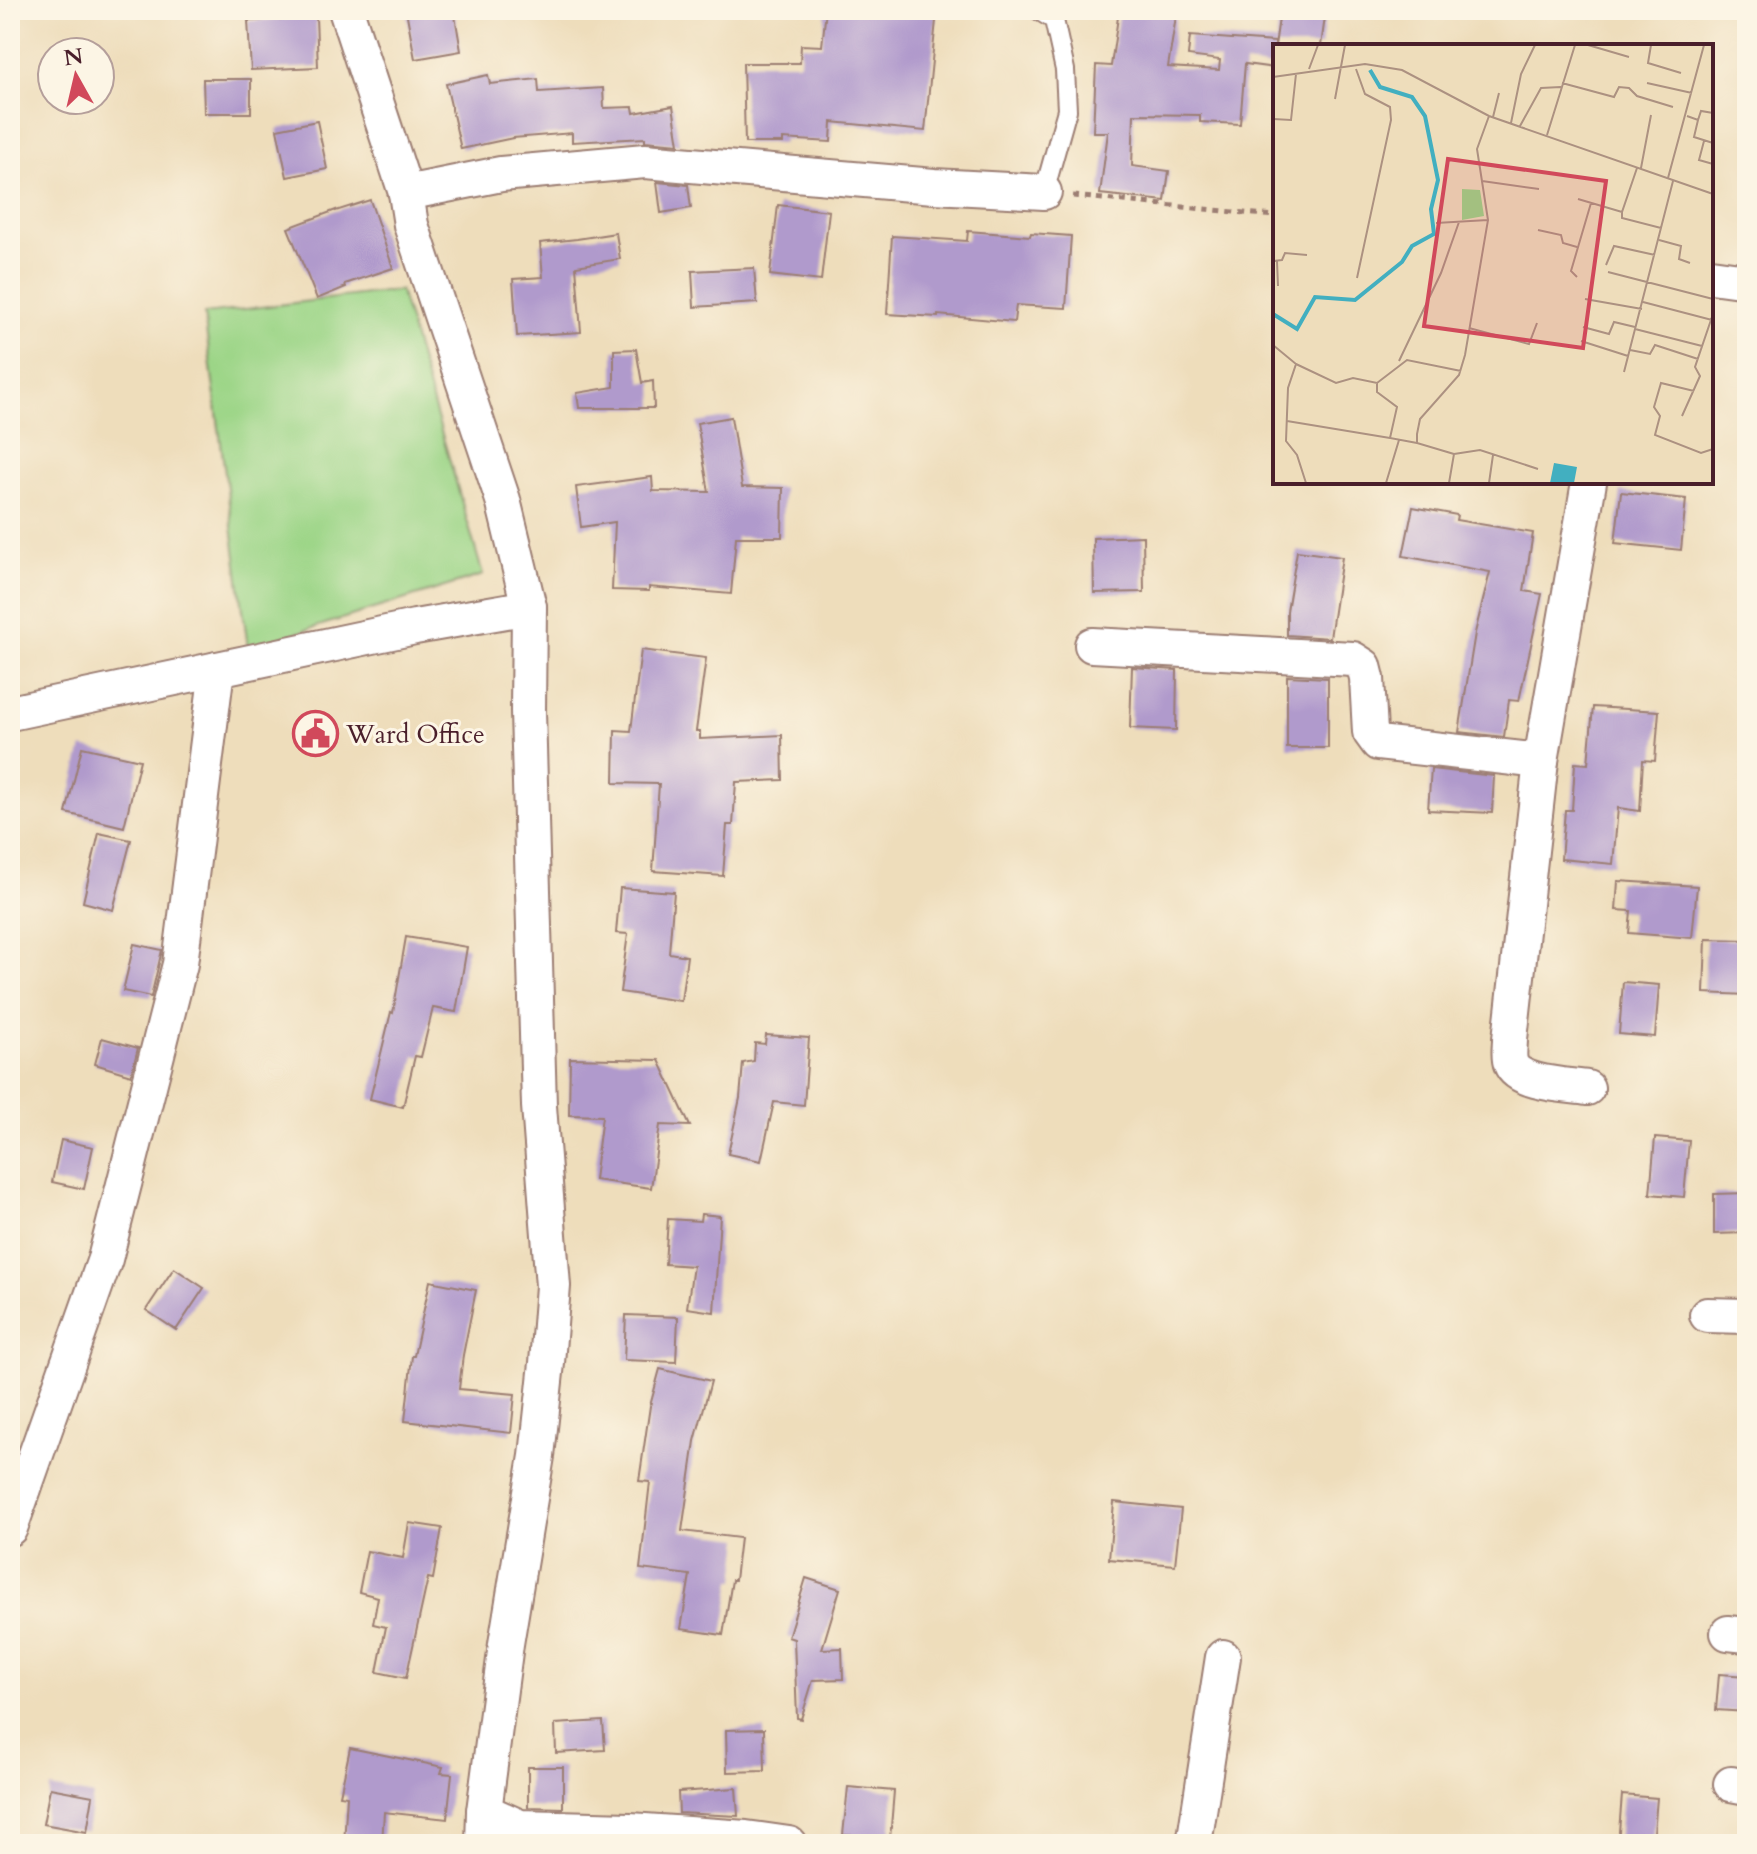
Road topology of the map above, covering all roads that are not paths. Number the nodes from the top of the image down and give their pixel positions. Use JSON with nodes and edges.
{"nodes":[{"id":1,"x":346,"y":10,"type":"edge"},
{"id":2,"x":1038,"y":10,"type":"edge"},
{"id":3,"x":1044,"y":192,"type":"joint"},
{"id":4,"x":406,"y":193,"type":"junction"},
{"id":5,"x":1713,"y":276,"type":"edge"},
{"id":6,"x":1747,"y":281,"type":"edge"},
{"id":7,"x":1589,"y":484,"type":"edge"},
{"id":8,"x":529,"y":607,"type":"junction"},
{"id":9,"x":1092,"y":645,"type":"dead end"},
{"id":10,"x":217,"y":669,"type":"junction"},
{"id":11,"x":10,"y":713,"type":"edge"},
{"id":12,"x":1541,"y":761,"type":"junction"},
{"id":13,"x":1587,"y":1088,"type":"dead end"},
{"id":14,"x":1707,"y":1315,"type":"dead end"},
{"id":15,"x":1747,"y":1316,"type":"edge"},
{"id":16,"x":10,"y":1528,"type":"edge"},
{"id":17,"x":1223,"y":1657,"type":"dead end"},
{"id":18,"x":483,"y":1828,"type":"edge"},
{"id":19,"x":789,"y":1844,"type":"edge"},
{"id":20,"x":1194,"y":1844,"type":"edge"}],
"edges":[{"from":1,"to":4,"type":"street"},
{"from":2,"to":3,"type":"lane"},
{"from":3,"to":4,"type":"street"},
{"from":4,"to":8,"type":"street"},
{"from":5,"to":6,"type":"street"},
{"from":7,"to":12,"type":"street"},
{"from":8,"to":10,"type":"street"},
{"from":8,"to":18,"type":"street"},
{"from":9,"to":12,"type":"street"},
{"from":10,"to":11,"type":"street"},
{"from":10,"to":16,"type":"street"},
{"from":12,"to":13,"type":"street"},
{"from":14,"to":15,"type":"street"},
{"from":17,"to":20,"type":"street"},
{"from":18,"to":19,"type":"street"}]}
